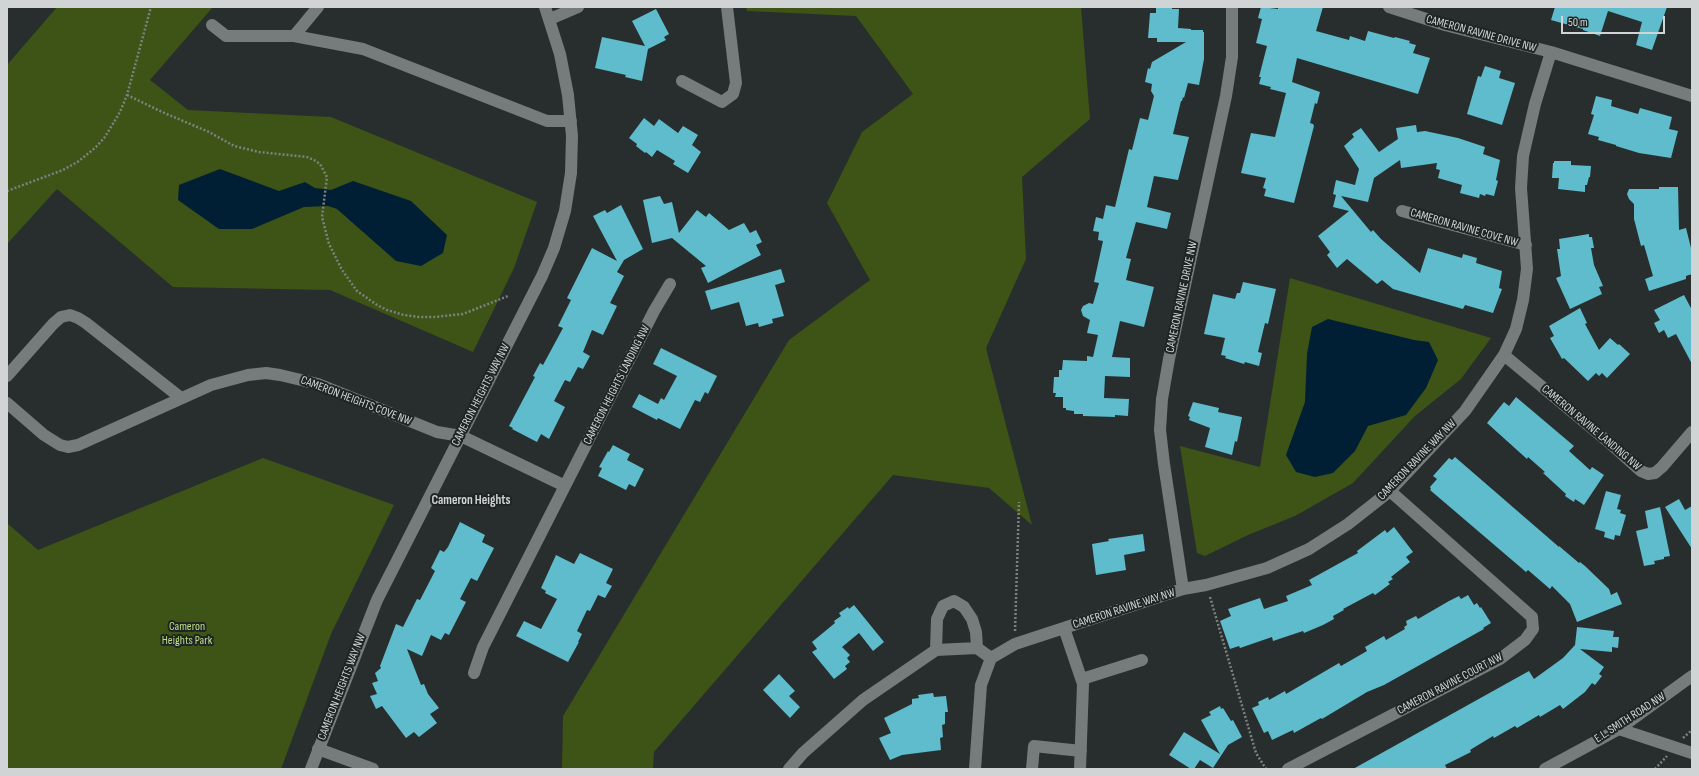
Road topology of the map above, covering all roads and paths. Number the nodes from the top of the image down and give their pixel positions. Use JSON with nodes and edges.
{"nodes":[{"id":1,"x":151,"y":7,"type":"edge"},
{"id":2,"x":318,"y":7,"type":"edge"},
{"id":3,"x":545,"y":7,"type":"edge"},
{"id":4,"x":578,"y":7,"type":"edge"},
{"id":5,"x":727,"y":7,"type":"edge"},
{"id":6,"x":1232,"y":7,"type":"edge"},
{"id":7,"x":1389,"y":7,"type":"edge"},
{"id":8,"x":550,"y":19,"type":"junction"},
{"id":9,"x":212,"y":25,"type":"dead end"},
{"id":10,"x":294,"y":36,"type":"junction"},
{"id":11,"x":1551,"y":52,"type":"junction"},
{"id":12,"x":682,"y":82,"type":"dead end"},
{"id":13,"x":127,"y":95,"type":"junction"},
{"id":14,"x":1692,"y":96,"type":"edge"},
{"id":15,"x":571,"y":121,"type":"junction"},
{"id":16,"x":7,"y":191,"type":"edge"},
{"id":17,"x":1402,"y":211,"type":"dead end"},
{"id":18,"x":1526,"y":245,"type":"junction"},
{"id":19,"x":670,"y":284,"type":"dead end"},
{"id":20,"x":508,"y":296,"type":"dead end"},
{"id":21,"x":1504,"y":355,"type":"junction"},
{"id":22,"x":7,"y":376,"type":"edge"},
{"id":23,"x":181,"y":398,"type":"junction"},
{"id":24,"x":7,"y":403,"type":"edge"},
{"id":25,"x":1692,"y":432,"type":"edge"},
{"id":26,"x":461,"y":436,"type":"junction"},
{"id":27,"x":565,"y":486,"type":"junction"},
{"id":28,"x":1390,"y":491,"type":"junction"},
{"id":29,"x":1019,"y":502,"type":"dead end"},
{"id":30,"x":1206,"y":585,"type":"junction"},
{"id":31,"x":1183,"y":589,"type":"junction"},
{"id":32,"x":1064,"y":628,"type":"junction"},
{"id":33,"x":1015,"y":644,"type":"junction"},
{"id":34,"x":977,"y":648,"type":"junction"},
{"id":35,"x":936,"y":650,"type":"junction"},
{"id":36,"x":991,"y":658,"type":"junction"},
{"id":37,"x":1142,"y":660,"type":"dead end"},
{"id":38,"x":474,"y":673,"type":"dead end"},
{"id":39,"x":1692,"y":676,"type":"edge"},
{"id":40,"x":1082,"y":679,"type":"junction"},
{"id":41,"x":1619,"y":729,"type":"junction"},
{"id":42,"x":318,"y":749,"type":"junction"},
{"id":43,"x":1081,"y":751,"type":"junction"},
{"id":44,"x":1692,"y":753,"type":"edge"},
{"id":45,"x":311,"y":769,"type":"edge"},
{"id":46,"x":373,"y":769,"type":"edge"},
{"id":47,"x":789,"y":769,"type":"edge"},
{"id":48,"x":975,"y":769,"type":"edge"},
{"id":49,"x":1032,"y":769,"type":"edge"},
{"id":50,"x":1080,"y":769,"type":"edge"},
{"id":51,"x":1266,"y":769,"type":"edge"},
{"id":52,"x":1288,"y":769,"type":"edge"},
{"id":53,"x":1545,"y":769,"type":"edge"}],
"edges":[{"from":1,"to":13,"type":"path"},
{"from":2,"to":10,"type":"street"},
{"from":3,"to":8,"type":"street","name":"CAMERON HEIGHTS WAY NW"},
{"from":4,"to":8,"type":"street"},
{"from":5,"to":12,"type":"street"},
{"from":6,"to":31,"type":"street","name":"CAMERON RAVINE DRIVE NW"},
{"from":7,"to":11,"type":"street","name":"CAMERON RAVINE DRIVE NW"},
{"from":8,"to":15,"type":"street","name":"CAMERON HEIGHTS WAY NW"},
{"from":9,"to":10,"type":"street"},
{"from":10,"to":15,"type":"street"},
{"from":11,"to":14,"type":"street"},
{"from":11,"to":18,"type":"street","name":"CAMERON RAVINE WAY NW"},
{"from":13,"to":16,"type":"path"},
{"from":13,"to":20,"type":"path"},
{"from":15,"to":26,"type":"street","name":"CAMERON HEIGHTS WAY NW"},
{"from":17,"to":18,"type":"street","name":"CAMERON RAVINE COVE NW"},
{"from":18,"to":21,"type":"street","name":"CAMERON RAVINE WAY NW"},
{"from":19,"to":27,"type":"street","name":"CAMERON HEIGHTS LANDING NW"},
{"from":21,"to":25,"type":"street","name":"CAMERON RAVINE LANDING NW"},
{"from":21,"to":28,"type":"street","name":"CAMERON RAVINE WAY NW"},
{"from":22,"to":23,"type":"street"},
{"from":23,"to":24,"type":"street","name":"CAMERON HEIGHTS COVE NW"},
{"from":23,"to":26,"type":"street","name":"CAMERON HEIGHTS COVE NW"},
{"from":26,"to":27,"type":"street"},
{"from":26,"to":42,"type":"street","name":"CAMERON HEIGHTS WAY NW"},
{"from":27,"to":38,"type":"street","name":"CAMERON HEIGHTS LANDING NW"},
{"from":28,"to":30,"type":"street","name":"CAMERON RAVINE WAY NW"},
{"from":28,"to":52,"type":"street","name":"CAMERON RAVINE COURT NW"},
{"from":29,"to":33,"type":"path"},
{"from":30,"to":31,"type":"street","name":"CAMERON RAVINE WAY NW"},
{"from":30,"to":51,"type":"path"},
{"from":31,"to":32,"type":"street","name":"CAMERON RAVINE WAY NW"},
{"from":32,"to":33,"type":"street","name":"CAMERON RAVINE WAY NW"},
{"from":32,"to":40,"type":"street"},
{"from":33,"to":36,"type":"street","name":"CAMERON RAVINE WAY NW"},
{"from":34,"to":35,"type":"street"},
{"from":34,"to":35,"type":"street"},
{"from":34,"to":36,"type":"street"},
{"from":35,"to":47,"type":"street"},
{"from":36,"to":48,"type":"street"},
{"from":37,"to":40,"type":"street"},
{"from":39,"to":41,"type":"street","name":"E.L. SMITH ROAD NW"},
{"from":40,"to":43,"type":"street"},
{"from":41,"to":44,"type":"street"},
{"from":41,"to":53,"type":"street","name":"E.L. SMITH ROAD NW"},
{"from":42,"to":45,"type":"street","name":"CAMERON HEIGHTS WAY NW"},
{"from":42,"to":46,"type":"street"},
{"from":43,"to":49,"type":"street"},
{"from":43,"to":50,"type":"street"}]}
